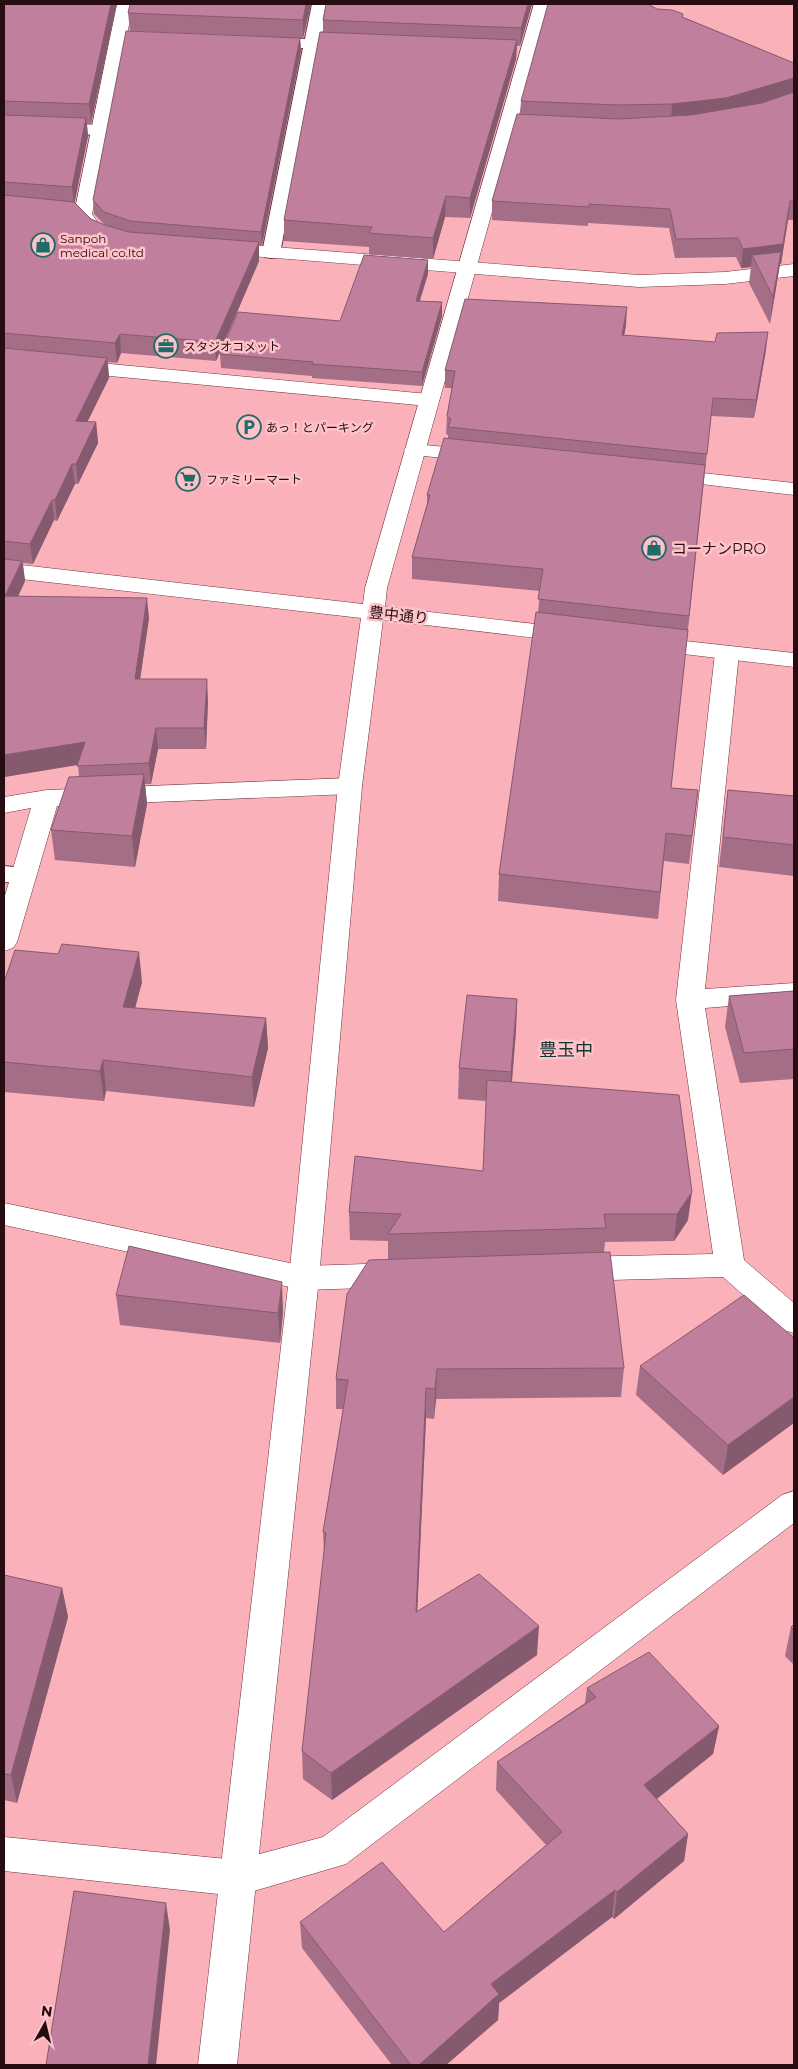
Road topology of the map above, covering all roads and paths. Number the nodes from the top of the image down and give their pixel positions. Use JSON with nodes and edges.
{"nodes":[{"id":1,"x":126,"y":4,"type":"edge"},
{"id":2,"x":320,"y":4,"type":"edge"},
{"id":3,"x":542,"y":4,"type":"edge"},
{"id":4,"x":119,"y":37,"type":"junction"},
{"id":5,"x":138,"y":38,"type":"edge"},
{"id":6,"x":245,"y":42,"type":"edge"},
{"id":7,"x":312,"y":44,"type":"junction"},
{"id":8,"x":372,"y":47,"type":"edge"},
{"id":9,"x":4,"y":126,"type":"edge"},
{"id":10,"x":101,"y":130,"type":"junction"},
{"id":11,"x":63,"y":212,"type":"edge"},
{"id":12,"x":83,"y":214,"type":"junction"},
{"id":13,"x":121,"y":241,"type":"edge"},
{"id":14,"x":206,"y":248,"type":"edge"},
{"id":15,"x":271,"y":253,"type":"junction"},
{"id":16,"x":467,"y":269,"type":"junction"},
{"id":17,"x":794,"y":270,"type":"edge"},
{"id":18,"x":4,"y":360,"type":"edge"},
{"id":19,"x":428,"y":400,"type":"junction"},
{"id":20,"x":414,"y":450,"type":"junction"},
{"id":21,"x":496,"y":458,"type":"edge"},
{"id":22,"x":643,"y":473,"type":"edge"},
{"id":23,"x":794,"y":488,"type":"edge"},
{"id":24,"x":4,"y":570,"type":"edge"},
{"id":25,"x":373,"y":612,"type":"junction"},
{"id":26,"x":588,"y":637,"type":"edge"},
{"id":27,"x":628,"y":642,"type":"edge"},
{"id":28,"x":726,"y":653,"type":"junction"},
{"id":29,"x":794,"y":660,"type":"edge"},
{"id":30,"x":350,"y":786,"type":"junction"},
{"id":31,"x":47,"y":798,"type":"junction"},
{"id":32,"x":4,"y":804,"type":"edge"},
{"id":33,"x":14,"y":874,"type":"edge"},
{"id":34,"x":4,"y":942,"type":"edge"},
{"id":35,"x":794,"y":992,"type":"edge"},
{"id":36,"x":690,"y":1000,"type":"junction"},
{"id":37,"x":4,"y":1214,"type":"edge"},
{"id":38,"x":730,"y":1265,"type":"junction"},
{"id":39,"x":542,"y":1270,"type":"edge"},
{"id":40,"x":423,"y":1274,"type":"edge"},
{"id":41,"x":304,"y":1278,"type":"junction"},
{"id":42,"x":794,"y":1321,"type":"edge"},
{"id":43,"x":794,"y":1504,"type":"edge"},
{"id":44,"x":4,"y":1854,"type":"edge"},
{"id":45,"x":237,"y":1878,"type":"junction"},
{"id":46,"x":217,"y":2065,"type":"edge"}],
"edges":[{"from":1,"to":4,"type":"street"},
{"from":2,"to":7,"type":"lane"},
{"from":3,"to":16,"type":"street"},
{"from":4,"to":5,"type":"lane"},
{"from":4,"to":10,"type":"street"},
{"from":6,"to":7,"type":"lane"},
{"from":7,"to":8,"type":"lane"},
{"from":7,"to":15,"type":"lane"},
{"from":9,"to":10,"type":"lane"},
{"from":10,"to":12,"type":"street"},
{"from":11,"to":12,"type":"street"},
{"from":12,"to":13,"type":"street"},
{"from":14,"to":15,"type":"street"},
{"from":15,"to":16,"type":"street"},
{"from":16,"to":17,"type":"street"},
{"from":16,"to":19,"type":"street"},
{"from":18,"to":19,"type":"street"},
{"from":19,"to":20,"type":"street"},
{"from":20,"to":21,"type":"street"},
{"from":20,"to":25,"type":"street"},
{"from":22,"to":23,"type":"street"},
{"from":24,"to":25,"type":"street","name":"豊中通り"},
{"from":25,"to":26,"type":"street","name":"豊中通り"},
{"from":25,"to":30,"type":"street"},
{"from":27,"to":28,"type":"street"},
{"from":28,"to":29,"type":"street"},
{"from":28,"to":36,"type":"street"},
{"from":30,"to":31,"type":"street"},
{"from":30,"to":41,"type":"street"},
{"from":31,"to":32,"type":"street"},
{"from":31,"to":33,"type":"street"},
{"from":33,"to":34,"type":"street"},
{"from":35,"to":36,"type":"street"},
{"from":36,"to":38,"type":"street"},
{"from":37,"to":41,"type":"street"},
{"from":38,"to":39,"type":"street"},
{"from":38,"to":42,"type":"street"},
{"from":40,"to":41,"type":"street"},
{"from":41,"to":45,"type":"street"},
{"from":43,"to":45,"type":"street"},
{"from":44,"to":45,"type":"street"},
{"from":45,"to":46,"type":"street"}]}
